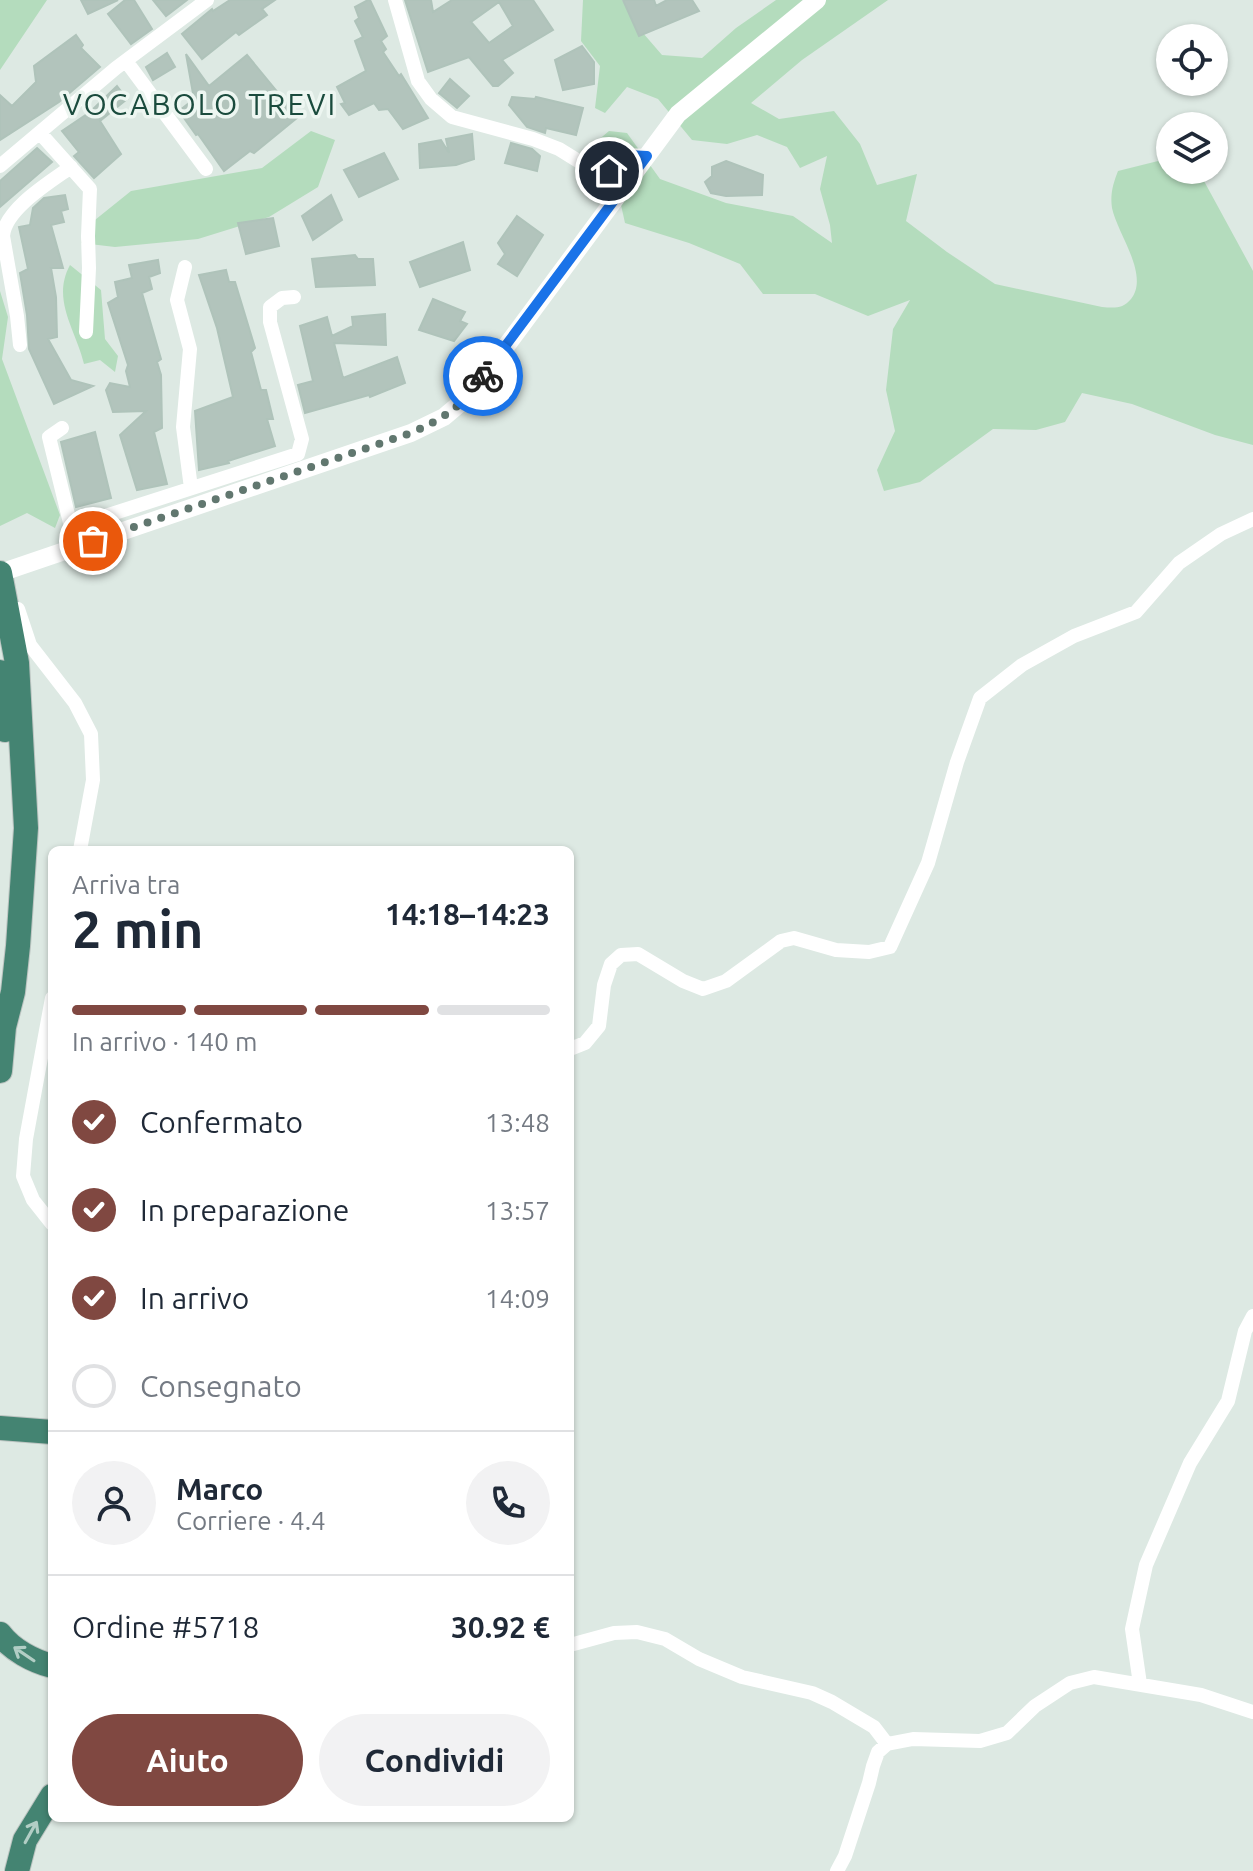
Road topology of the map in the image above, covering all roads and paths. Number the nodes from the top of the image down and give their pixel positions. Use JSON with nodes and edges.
{"nodes":[{"id":1,"x":207,"y":0,"type":"edge"},
{"id":2,"x":395,"y":0,"type":"edge"},
{"id":3,"x":817,"y":0,"type":"edge"},
{"id":4,"x":126,"y":61,"type":"junction"},
{"id":5,"x":40,"y":133,"type":"junction"},
{"id":6,"x":647,"y":156,"type":"junction"},
{"id":7,"x":0,"y":166,"type":"edge"},
{"id":8,"x":71,"y":167,"type":"junction"},
{"id":9,"x":206,"y":169,"type":"dead end"},
{"id":10,"x":185,"y":267,"type":"dead end"},
{"id":11,"x":294,"y":297,"type":"dead end"},
{"id":12,"x":86,"y":332,"type":"dead end"},
{"id":13,"x":20,"y":345,"type":"dead end"},
{"id":14,"x":62,"y":428,"type":"dead end"},
{"id":15,"x":191,"y":488,"type":"junction"},
{"id":16,"x":1253,"y":519,"type":"edge"},
{"id":17,"x":71,"y":527,"type":"junction"},
{"id":18,"x":76,"y":547,"type":"junction"},
{"id":19,"x":4,"y":572,"type":"edge"},
{"id":20,"x":0,"y":672,"type":"edge"},
{"id":21,"x":15,"y":755,"type":"junction"},
{"id":22,"x":81,"y":846,"type":"edge"},
{"id":23,"x":48,"y":1020,"type":"edge"},
{"id":24,"x":2,"y":1033,"type":"edge"},
{"id":25,"x":574,"y":1047,"type":"edge"},
{"id":26,"x":0,"y":1071,"type":"edge"},
{"id":27,"x":48,"y":1219,"type":"edge"},
{"id":28,"x":1253,"y":1316,"type":"edge"},
{"id":29,"x":0,"y":1428,"type":"edge"},
{"id":30,"x":48,"y":1432,"type":"edge"},
{"id":31,"x":0,"y":1634,"type":"edge"},
{"id":32,"x":574,"y":1644,"type":"edge"},
{"id":33,"x":48,"y":1665,"type":"edge"},
{"id":34,"x":1140,"y":1684,"type":"junction"},
{"id":35,"x":1253,"y":1712,"type":"edge"},
{"id":36,"x":887,"y":1744,"type":"junction"},
{"id":37,"x":48,"y":1803,"type":"edge"},
{"id":38,"x":17,"y":1871,"type":"edge"},
{"id":39,"x":837,"y":1871,"type":"edge"}],
"edges":[{"from":1,"to":4,"type":"street"},
{"from":2,"to":6,"type":"street"},
{"from":3,"to":6,"type":"street"},
{"from":4,"to":5,"type":"street"},
{"from":4,"to":9,"type":"street"},
{"from":5,"to":7,"type":"street"},
{"from":5,"to":8,"type":"street"},
{"from":6,"to":18,"type":"street"},
{"from":8,"to":12,"type":"street"},
{"from":8,"to":13,"type":"street"},
{"from":10,"to":15,"type":"street"},
{"from":11,"to":15,"type":"street"},
{"from":14,"to":17,"type":"street"},
{"from":15,"to":17,"type":"street"},
{"from":16,"to":25,"type":"street"},
{"from":17,"to":18,"type":"street"},
{"from":18,"to":19,"type":"street"},
{"from":19,"to":21,"type":"highway"},
{"from":19,"to":22,"type":"street"},
{"from":20,"to":21,"type":"highway"},
{"from":21,"to":24,"type":"highway"},
{"from":23,"to":27,"type":"street"},
{"from":24,"to":26,"type":"highway"},
{"from":28,"to":34,"type":"street"},
{"from":29,"to":30,"type":"highway"},
{"from":33,"to":31,"type":"highway","one_way":true},
{"from":32,"to":36,"type":"street"},
{"from":34,"to":35,"type":"street"},
{"from":34,"to":36,"type":"street"},
{"from":36,"to":39,"type":"street"},
{"from":38,"to":37,"type":"highway","one_way":true}]}
